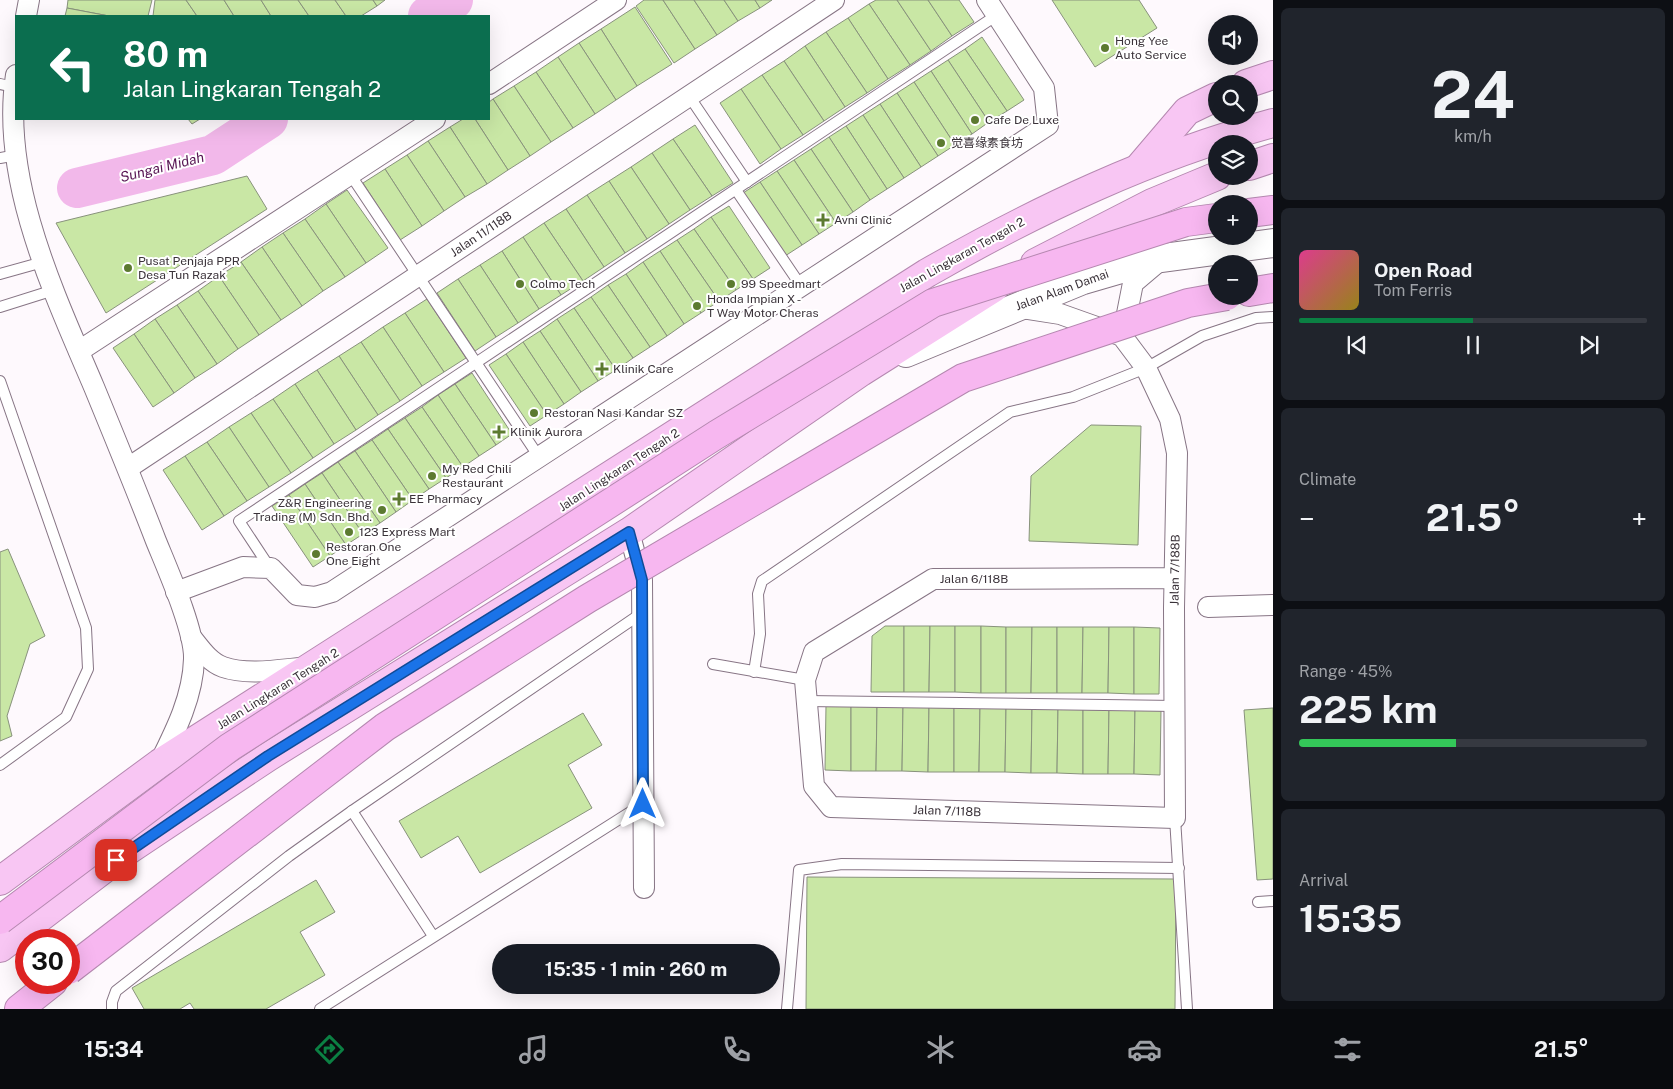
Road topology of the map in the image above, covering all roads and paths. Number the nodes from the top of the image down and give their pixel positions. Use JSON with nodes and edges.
{"nodes":[{"id":1,"x":29,"y":0,"type":"edge"},
{"id":2,"x":616,"y":0,"type":"edge"},
{"id":3,"x":834,"y":0,"type":"edge"},
{"id":4,"x":992,"y":8,"type":"edge"},
{"id":5,"x":26,"y":15,"type":"edge"},
{"id":6,"x":1273,"y":75,"type":"edge"},
{"id":7,"x":1258,"y":80,"type":"edge"},
{"id":8,"x":10,"y":82,"type":"edge"},
{"id":9,"x":490,"y":83,"type":"edge"},
{"id":10,"x":689,"y":96,"type":"junction"},
{"id":11,"x":1208,"y":101,"type":"edge"},
{"id":12,"x":433,"y":120,"type":"edge"},
{"id":13,"x":1273,"y":123,"type":"edge"},
{"id":14,"x":8,"y":156,"type":"edge"},
{"id":15,"x":1273,"y":158,"type":"edge"},
{"id":16,"x":1258,"y":163,"type":"edge"},
{"id":17,"x":1140,"y":166,"type":"junction"},
{"id":18,"x":350,"y":174,"type":"junction"},
{"id":19,"x":1208,"y":180,"type":"edge"},
{"id":20,"x":747,"y":182,"type":"junction"},
{"id":21,"x":736,"y":190,"type":"junction"},
{"id":22,"x":1273,"y":210,"type":"edge"},
{"id":23,"x":1258,"y":212,"type":"edge"},
{"id":24,"x":1208,"y":219,"type":"edge"},
{"id":25,"x":1273,"y":242,"type":"edge"},
{"id":26,"x":1162,"y":258,"type":"junction"},
{"id":27,"x":44,"y":262,"type":"junction"},
{"id":28,"x":0,"y":274,"type":"edge"},
{"id":29,"x":418,"y":276,"type":"junction"},
{"id":30,"x":801,"y":286,"type":"junction"},
{"id":31,"x":1273,"y":288,"type":"edge"},
{"id":32,"x":54,"y":290,"type":"junction"},
{"id":33,"x":1258,"y":290,"type":"edge"},
{"id":34,"x":1208,"y":299,"type":"edge"},
{"id":35,"x":0,"y":307,"type":"edge"},
{"id":36,"x":1014,"y":307,"type":"junction"},
{"id":37,"x":1273,"y":317,"type":"edge"},
{"id":38,"x":1122,"y":336,"type":"junction"},
{"id":39,"x":78,"y":351,"type":"junction"},
{"id":40,"x":476,"y":363,"type":"junction"},
{"id":41,"x":1146,"y":368,"type":"junction"},
{"id":42,"x":861,"y":372,"type":"junction"},
{"id":43,"x":0,"y":380,"type":"edge"},
{"id":44,"x":538,"y":457,"type":"junction"},
{"id":45,"x":128,"y":468,"type":"junction"},
{"id":46,"x":629,"y":532,"type":"junction"},
{"id":47,"x":270,"y":568,"type":"junction"},
{"id":48,"x":1174,"y":578,"type":"junction"},
{"id":49,"x":176,"y":592,"type":"junction"},
{"id":50,"x":1273,"y":605,"type":"edge"},
{"id":51,"x":1208,"y":607,"type":"dead end"},
{"id":52,"x":642,"y":613,"type":"junction"},
{"id":53,"x":190,"y":636,"type":"junction"},
{"id":54,"x":713,"y":664,"type":"dead end"},
{"id":55,"x":314,"y":666,"type":"junction"},
{"id":56,"x":754,"y":672,"type":"junction"},
{"id":57,"x":805,"y":680,"type":"junction"},
{"id":58,"x":806,"y":701,"type":"junction"},
{"id":59,"x":1175,"y":706,"type":"junction"},
{"id":60,"x":160,"y":763,"type":"junction"},
{"id":61,"x":0,"y":764,"type":"edge"},
{"id":62,"x":643,"y":804,"type":"junction"},
{"id":63,"x":352,"y":811,"type":"junction"},
{"id":64,"x":1175,"y":818,"type":"junction"},
{"id":65,"x":1178,"y":868,"type":"junction"},
{"id":66,"x":0,"y":881,"type":"edge"},
{"id":67,"x":644,"y":888,"type":"dead end"},
{"id":68,"x":1273,"y":901,"type":"edge"},
{"id":69,"x":1258,"y":902,"type":"dead end"},
{"id":70,"x":0,"y":920,"type":"edge"},
{"id":71,"x":433,"y":936,"type":"junction"},
{"id":72,"x":0,"y":948,"type":"edge"},
{"id":73,"x":80,"y":962,"type":"edge"},
{"id":74,"x":38,"y":994,"type":"edge"},
{"id":75,"x":19,"y":1009,"type":"edge"},
{"id":76,"x":112,"y":1009,"type":"edge"},
{"id":77,"x":320,"y":1009,"type":"edge"},
{"id":78,"x":787,"y":1009,"type":"edge"},
{"id":79,"x":1187,"y":1009,"type":"edge"}],
"edges":[{"from":1,"to":5,"type":"street"},
{"from":2,"to":9,"type":"street"},
{"from":3,"to":10,"type":"street","name":"Jalan 11/118B"},
{"from":4,"to":20,"type":"lane"},
{"from":4,"to":30,"type":"street"},
{"from":6,"to":7,"type":"highway"},
{"from":8,"to":14,"type":"street"},
{"from":10,"to":20,"type":"lane"},
{"from":10,"to":29,"type":"street","name":"Jalan 11/118B"},
{"from":11,"to":17,"type":"highway"},
{"from":12,"to":18,"type":"street"},
{"from":13,"to":17,"type":"highway","name":"Jalan Lingkaran Tengah 2"},
{"from":14,"to":27,"type":"street"},
{"from":15,"to":16,"type":"highway"},
{"from":17,"to":55,"type":"highway","name":"Jalan Lingkaran Tengah 2"},
{"from":18,"to":29,"type":"lane"},
{"from":18,"to":39,"type":"street"},
{"from":19,"to":42,"type":"highway"},
{"from":20,"to":21,"type":"lane"},
{"from":21,"to":30,"type":"lane"},
{"from":21,"to":40,"type":"lane"},
{"from":22,"to":23,"type":"highway"},
{"from":24,"to":70,"type":"highway","bridge":true},
{"from":25,"to":26,"type":"main road","name":"Jalan Alam Damai"},
{"from":26,"to":36,"type":"main road","name":"Jalan Alam Damai"},
{"from":26,"to":38,"type":"street"},
{"from":27,"to":28,"type":"lane"},
{"from":27,"to":32,"type":"street"},
{"from":29,"to":40,"type":"lane"},
{"from":29,"to":45,"type":"street","name":"Jalan 11/118B"},
{"from":30,"to":44,"type":"street"},
{"from":31,"to":33,"type":"highway"},
{"from":32,"to":35,"type":"lane"},
{"from":32,"to":39,"type":"street"},
{"from":34,"to":73,"type":"highway","bridge":true},
{"from":36,"to":38,"type":"street"},
{"from":36,"to":42,"type":"main road","name":"Jalan Alam Damai"},
{"from":37,"to":41,"type":"lane"},
{"from":38,"to":41,"type":"street","name":"Jalan 7/188B"},
{"from":39,"to":45,"type":"street"},
{"from":40,"to":44,"type":"lane"},
{"from":40,"to":47,"type":"lane"},
{"from":41,"to":48,"type":"street","name":"Jalan 7/188B"},
{"from":41,"to":56,"type":"lane"},
{"from":42,"to":46,"type":"highway"},
{"from":43,"to":61,"type":"lane"},
{"from":44,"to":47,"type":"street"},
{"from":45,"to":49,"type":"street"},
{"from":46,"to":52,"type":"street"},
{"from":46,"to":72,"type":"highway"},
{"from":47,"to":49,"type":"street"},
{"from":48,"to":57,"type":"street","name":"Jalan 6/118B"},
{"from":48,"to":59,"type":"street","name":"Jalan 7/188B"},
{"from":49,"to":53,"type":"street"},
{"from":50,"to":51,"type":"street"},
{"from":52,"to":62,"type":"street"},
{"from":52,"to":63,"type":"lane"},
{"from":53,"to":55,"type":"street"},
{"from":53,"to":60,"type":"street"},
{"from":54,"to":56,"type":"lane"},
{"from":55,"to":60,"type":"highway","name":"Jalan Lingkaran Tengah 2"},
{"from":56,"to":57,"type":"lane"},
{"from":57,"to":58,"type":"street","name":"Jalan 6/118B"},
{"from":58,"to":59,"type":"lane"},
{"from":58,"to":64,"type":"street","name":"Jalan 7/118B"},
{"from":59,"to":64,"type":"street","name":"Jalan 7/188B"},
{"from":60,"to":66,"type":"highway","name":"Jalan Lingkaran Tengah 2"},
{"from":62,"to":67,"type":"street"},
{"from":62,"to":71,"type":"lane"},
{"from":63,"to":71,"type":"lane"},
{"from":63,"to":76,"type":"lane"},
{"from":64,"to":65,"type":"lane"},
{"from":65,"to":78,"type":"lane"},
{"from":65,"to":79,"type":"lane"},
{"from":68,"to":69,"type":"lane"},
{"from":71,"to":77,"type":"lane"},
{"from":74,"to":75,"type":"highway"}]}
